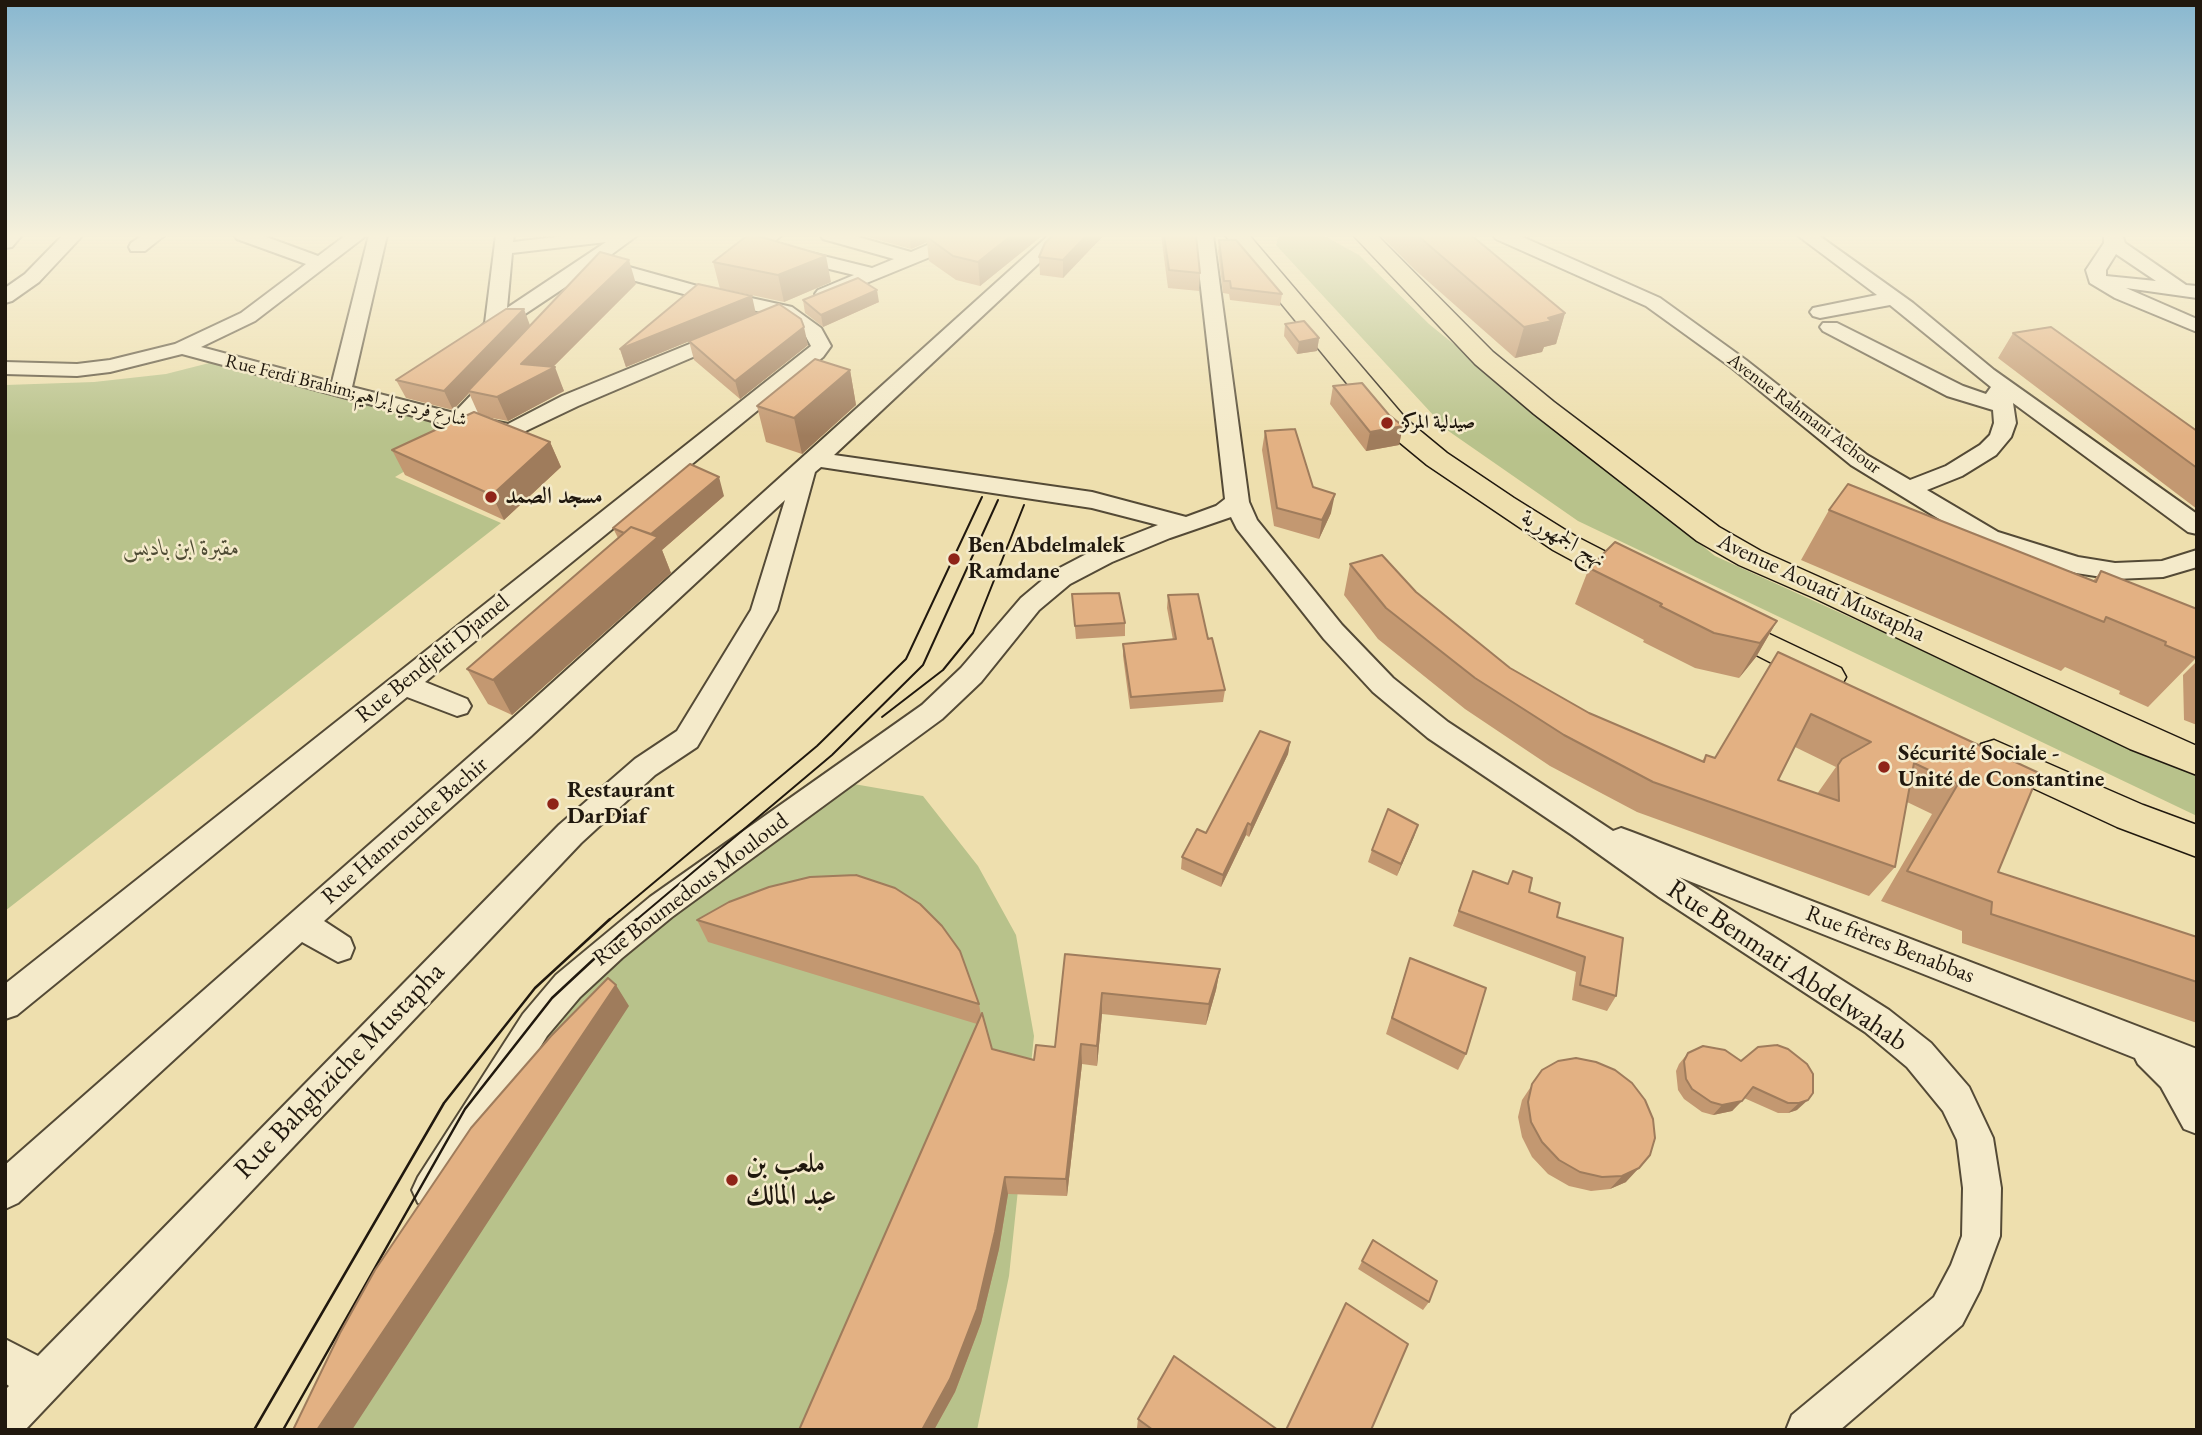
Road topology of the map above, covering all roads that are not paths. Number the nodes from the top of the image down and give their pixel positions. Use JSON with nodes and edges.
{"nodes":[{"id":1,"x":268,"y":302,"type":"edge"},
{"id":2,"x":362,"y":302,"type":"edge"},
{"id":3,"x":497,"y":302,"type":"edge"},
{"id":4,"x":529,"y":302,"type":"edge"},
{"id":5,"x":570,"y":302,"type":"edge"},
{"id":6,"x":686,"y":302,"type":"edge"},
{"id":7,"x":744,"y":302,"type":"edge"},
{"id":8,"x":806,"y":302,"type":"edge"},
{"id":9,"x":987,"y":302,"type":"edge"},
{"id":10,"x":1212,"y":302,"type":"edge"},
{"id":11,"x":1292,"y":302,"type":"edge"},
{"id":12,"x":1429,"y":302,"type":"edge"},
{"id":13,"x":1653,"y":302,"type":"edge"},
{"id":14,"x":1881,"y":302,"type":"edge"},
{"id":15,"x":1898,"y":302,"type":"edge"},
{"id":16,"x":2141,"y":302,"type":"edge"},
{"id":17,"x":677,"y":310,"type":"edge"},
{"id":18,"x":785,"y":311,"type":"junction"},
{"id":19,"x":559,"y":314,"type":"edge"},
{"id":20,"x":495,"y":325,"type":"junction"},
{"id":21,"x":2197,"y":326,"type":"edge"},
{"id":22,"x":472,"y":341,"type":"edge"},
{"id":23,"x":182,"y":348,"type":"junction"},
{"id":24,"x":624,"y":355,"type":"edge"},
{"id":25,"x":513,"y":363,"type":"edge"},
{"id":26,"x":5,"y":368,"type":"edge"},
{"id":27,"x":1987,"y":374,"type":"junction"},
{"id":28,"x":404,"y":386,"type":"edge"},
{"id":29,"x":340,"y":391,"type":"junction"},
{"id":30,"x":381,"y":401,"type":"junction"},
{"id":31,"x":570,"y":401,"type":"junction"},
{"id":32,"x":2004,"y":406,"type":"junction"},
{"id":33,"x":458,"y":421,"type":"junction"},
{"id":34,"x":810,"y":465,"type":"junction"},
{"id":35,"x":1908,"y":490,"type":"junction"},
{"id":36,"x":1237,"y":502,"type":"junction"},
{"id":37,"x":1184,"y":524,"type":"junction"},
{"id":38,"x":2197,"y":526,"type":"edge"},
{"id":39,"x":2195,"y":563,"type":"edge"},
{"id":40,"x":1666,"y":596,"type":"edge"},
{"id":41,"x":1703,"y":614,"type":"edge"},
{"id":42,"x":402,"y":684,"type":"junction"},
{"id":43,"x":1849,"y":687,"type":"edge"},
{"id":44,"x":457,"y":706,"type":"dead end"},
{"id":45,"x":1971,"y":743,"type":"edge"},
{"id":46,"x":2197,"y":761,"type":"edge"},
{"id":47,"x":1583,"y":825,"type":"junction"},
{"id":48,"x":2197,"y":841,"type":"edge"},
{"id":49,"x":300,"y":923,"type":"junction"},
{"id":50,"x":338,"y":948,"type":"dead end"},
{"id":51,"x":5,"y":1004,"type":"edge"},
{"id":52,"x":2141,"y":1043,"type":"junction"},
{"id":53,"x":2197,"y":1066,"type":"edge"},
{"id":54,"x":2197,"y":1116,"type":"edge"},
{"id":55,"x":5,"y":1190,"type":"edge"},
{"id":56,"x":414,"y":1217,"type":"edge"},
{"id":57,"x":5,"y":1359,"type":"edge"},
{"id":58,"x":41,"y":1382,"type":"junction"},
{"id":59,"x":5,"y":1420,"type":"edge"},
{"id":60,"x":1807,"y":1430,"type":"edge"}],
"edges":[{"from":1,"to":23,"type":"street"},
{"from":2,"to":29,"type":"street"},
{"from":3,"to":20,"type":"street"},
{"from":4,"to":20,"type":"street"},
{"from":5,"to":19,"type":"street"},
{"from":6,"to":17,"type":"street"},
{"from":7,"to":18,"type":"street"},
{"from":8,"to":18,"type":"street"},
{"from":9,"to":34,"type":"street","name":"Rue Hamrouche Bachir"},
{"from":10,"to":36,"type":"street"},
{"from":11,"to":40,"type":"main road","name":"نهج الجمهورية"},
{"from":12,"to":46,"type":"main road","name":"Avenue Aouati Mustapha"},
{"from":13,"to":35,"type":"street","name":"Avenue Rahmani Achour"},
{"from":14,"to":32,"type":"street"},
{"from":15,"to":27,"type":"street"},
{"from":16,"to":21,"type":"street"},
{"from":18,"to":31,"type":"street"},
{"from":18,"to":42,"type":"street","name":"Rue Bendjelti Djamel"},
{"from":20,"to":22,"type":"street"},
{"from":23,"to":26,"type":"street"},
{"from":23,"to":29,"type":"street","name":"Rue Ferdi Brahim;شارع فردي إبراهيم"},
{"from":24,"to":31,"type":"street"},
{"from":25,"to":33,"type":"street"},
{"from":27,"to":32,"type":"street"},
{"from":27,"to":38,"type":"street"},
{"from":28,"to":30,"type":"street"},
{"from":29,"to":30,"type":"street","name":"Rue Ferdi Brahim;شارع فردي إبراهيم"},
{"from":30,"to":33,"type":"street","name":"Rue Ferdi Brahim;شارع فردي إبراهيم"},
{"from":31,"to":33,"type":"street","name":"Rue Ferdi Brahim;شارع فردي إبراهيم"},
{"from":32,"to":35,"type":"street"},
{"from":34,"to":37,"type":"street"},
{"from":34,"to":49,"type":"street","name":"Rue Hamrouche Bachir"},
{"from":34,"to":58,"type":"street","name":"Rue Bahghziche Mustapha"},
{"from":35,"to":39,"type":"street","name":"Avenue Rahmani Achour"},
{"from":36,"to":37,"type":"street","name":"Rue Boumedous Mouloud"},
{"from":36,"to":47,"type":"street"},
{"from":37,"to":56,"type":"street","name":"Rue Boumedous Mouloud"},
{"from":41,"to":43,"type":"main road"},
{"from":42,"to":44,"type":"street"},
{"from":42,"to":51,"type":"street","name":"Rue Bendjelti Djamel"},
{"from":45,"to":48,"type":"main road"},
{"from":47,"to":52,"type":"street","name":"Rue frères Benabbas"},
{"from":47,"to":60,"type":"street","name":"Rue Benmati Abdelwahab"},
{"from":49,"to":50,"type":"street"},
{"from":49,"to":55,"type":"street","name":"Rue Hamrouche Bachir"},
{"from":52,"to":53,"type":"street","name":"Rue frères Benabbas"},
{"from":52,"to":54,"type":"street"},
{"from":57,"to":58,"type":"street"},
{"from":58,"to":59,"type":"street","name":"Rue Bahghziche Mustapha"}]}
